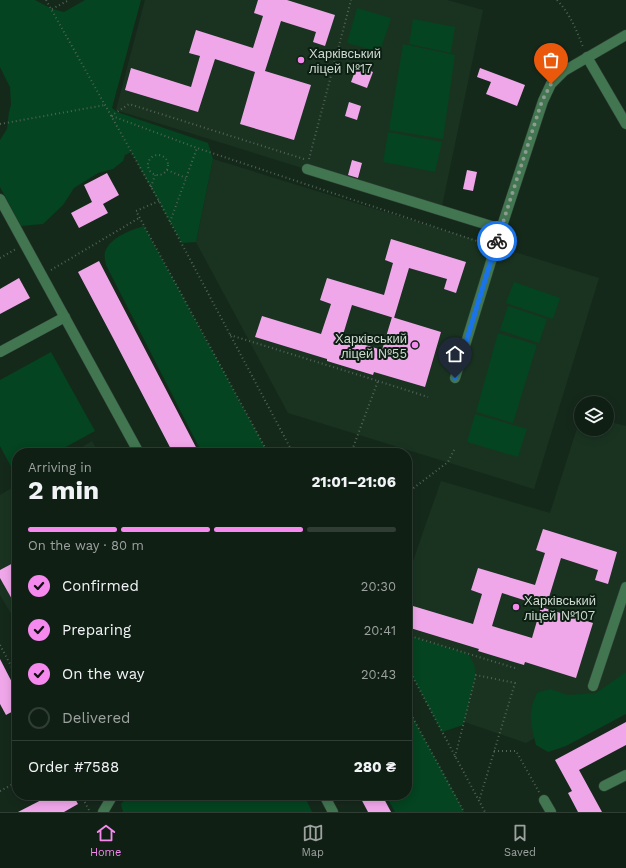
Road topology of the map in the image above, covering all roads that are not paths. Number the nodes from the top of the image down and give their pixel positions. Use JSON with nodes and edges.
{"nodes":[{"id":1,"x":626,"y":35,"type":"edge"},
{"id":2,"x":587,"y":57,"type":"junction"},
{"id":3,"x":626,"y":124,"type":"edge"},
{"id":4,"x":308,"y":165,"type":"road end"},
{"id":5,"x":0,"y":199,"type":"edge"},
{"id":6,"x":500,"y":229,"type":"junction"},
{"id":7,"x":65,"y":317,"type":"junction"},
{"id":8,"x":0,"y":352,"type":"edge"},
{"id":9,"x":455,"y":378,"type":"dead end"},
{"id":10,"x":137,"y":448,"type":"edge"},
{"id":11,"x":626,"y":587,"type":"edge"},
{"id":12,"x":593,"y":686,"type":"dead end"},
{"id":13,"x":626,"y":775,"type":"edge"},
{"id":14,"x":604,"y":786,"type":"dead end"},
{"id":15,"x":111,"y":800,"type":"edge"},
{"id":16,"x":327,"y":800,"type":"edge"},
{"id":17,"x":544,"y":800,"type":"road end"},
{"id":18,"x":103,"y":812,"type":"edge"},
{"id":19,"x":333,"y":812,"type":"edge"},
{"id":20,"x":551,"y":812,"type":"edge"}],
"edges":[{"from":1,"to":2,"type":"lane"},
{"from":2,"to":3,"type":"lane"},
{"from":2,"to":6,"type":"lane"},
{"from":4,"to":6,"type":"lane"},
{"from":5,"to":7,"type":"lane"},
{"from":6,"to":9,"type":"lane"},
{"from":7,"to":8,"type":"lane"},
{"from":7,"to":10,"type":"lane"},
{"from":11,"to":12,"type":"lane"},
{"from":13,"to":14,"type":"lane"},
{"from":15,"to":18,"type":"lane"},
{"from":16,"to":19,"type":"lane"},
{"from":17,"to":20,"type":"lane"}]}
